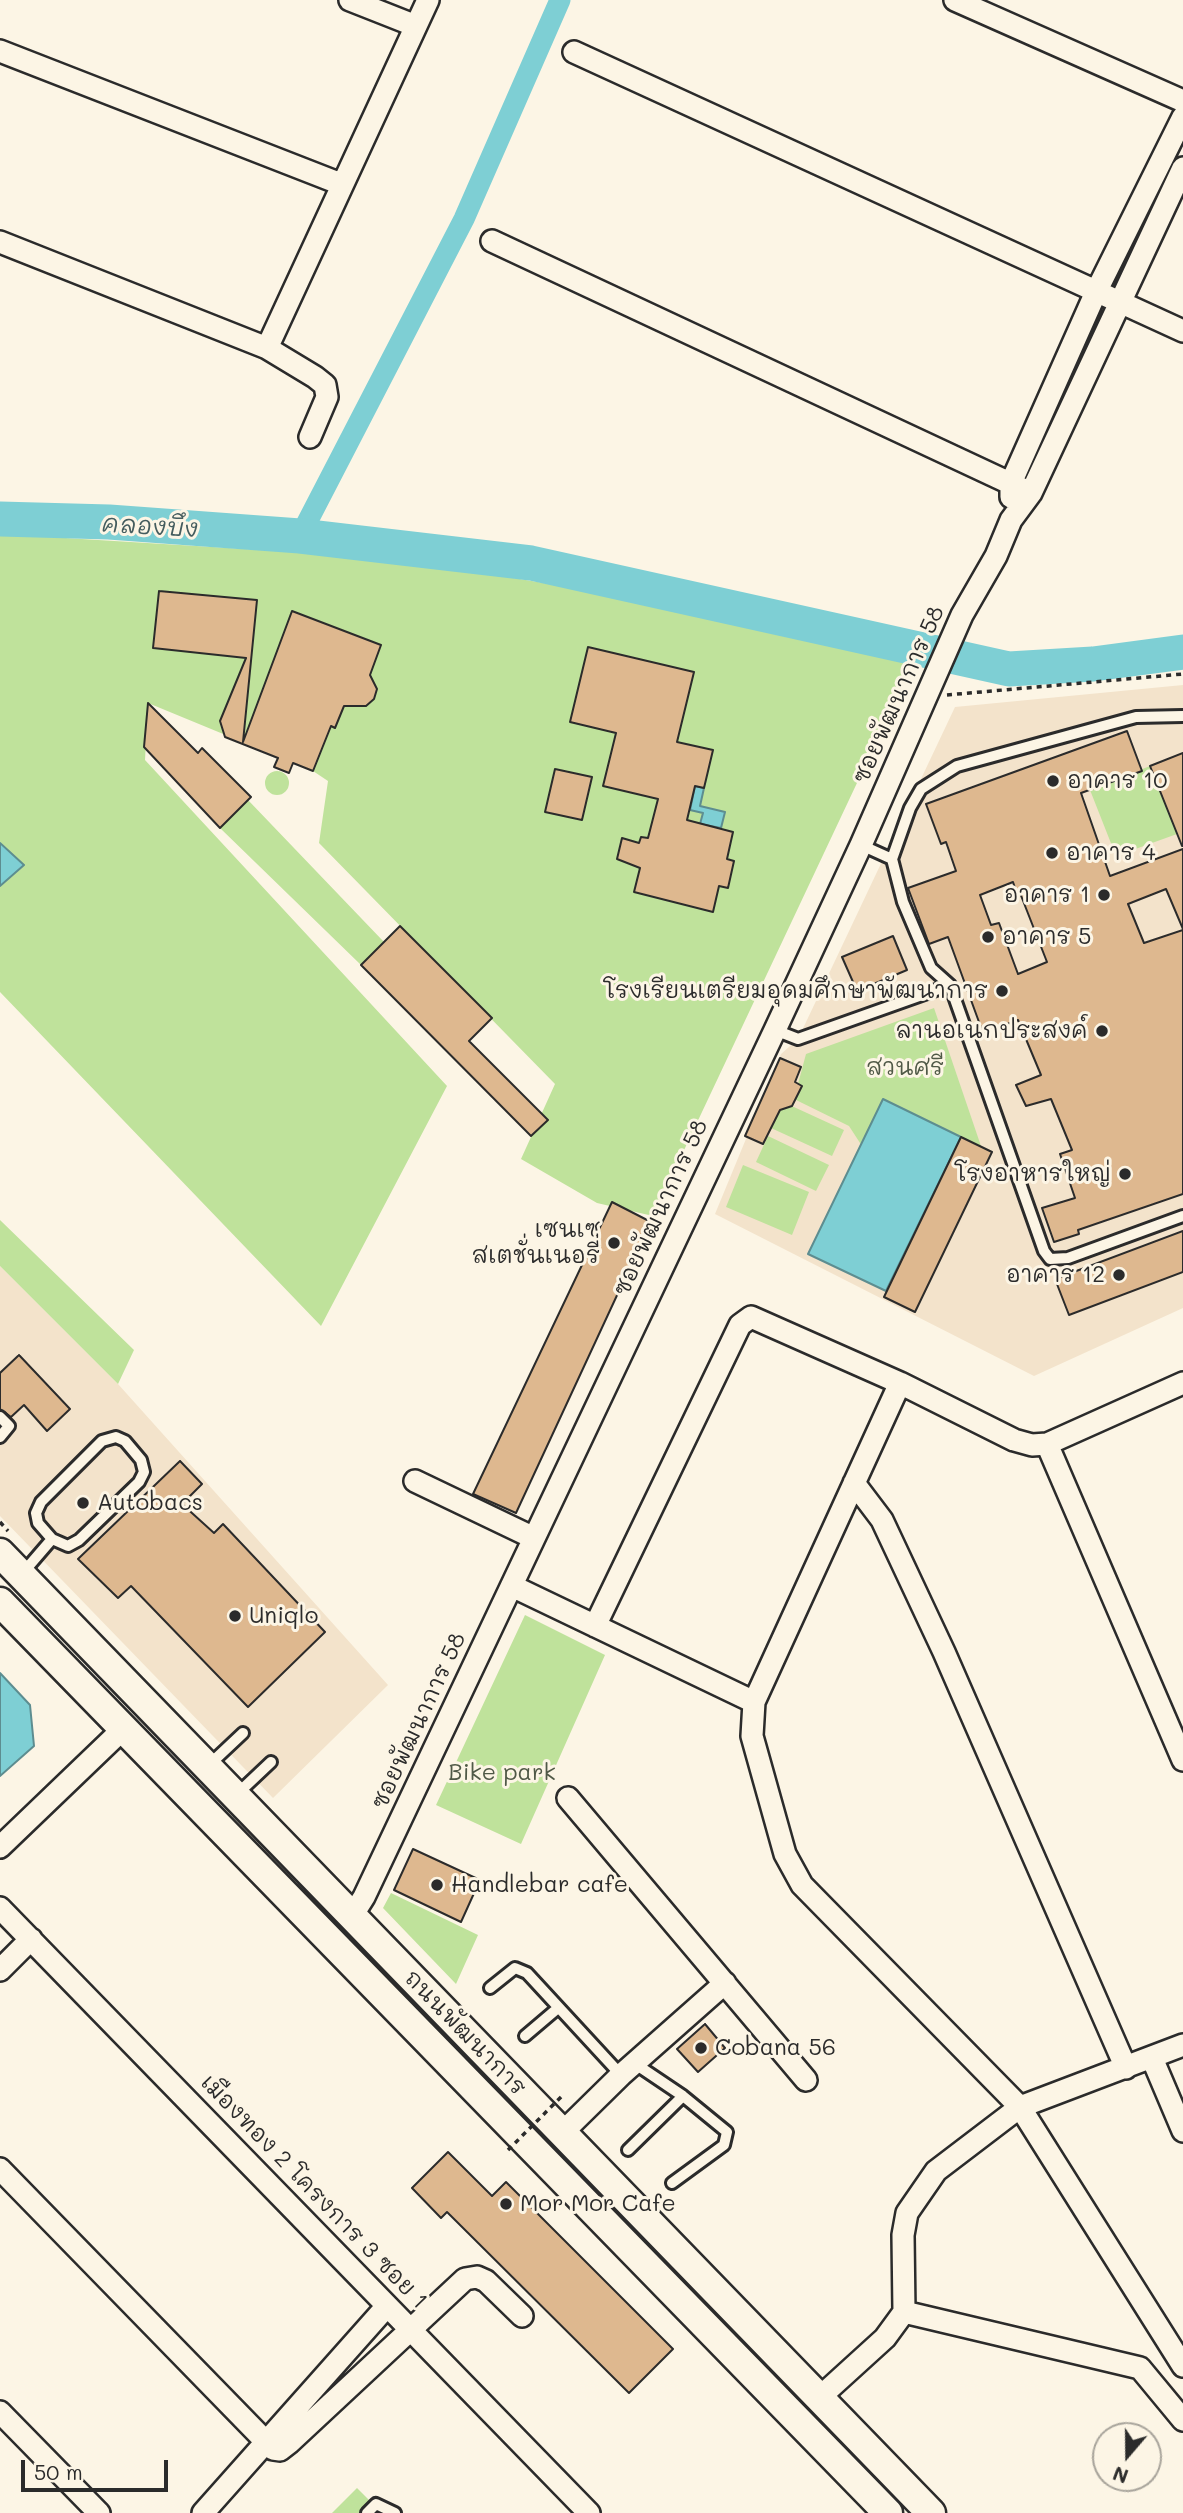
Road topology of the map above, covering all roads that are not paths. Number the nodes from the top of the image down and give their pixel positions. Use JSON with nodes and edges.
{"nodes":[{"id":1,"x":350,"y":0,"type":"edge"},
{"id":2,"x":428,"y":0,"type":"edge"},
{"id":3,"x":955,"y":0,"type":"edge"},
{"id":4,"x":416,"y":26,"type":"junction"},
{"id":5,"x":0,"y":51,"type":"edge"},
{"id":6,"x":575,"y":52,"type":"dead end"},
{"id":7,"x":1183,"y":101,"type":"edge"},
{"id":8,"x":1183,"y":117,"type":"edge"},
{"id":9,"x":1183,"y":168,"type":"edge"},
{"id":10,"x":341,"y":184,"type":"junction"},
{"id":11,"x":492,"y":241,"type":"dead end"},
{"id":12,"x":0,"y":242,"type":"edge"},
{"id":13,"x":1096,"y":292,"type":"junction"},
{"id":14,"x":1119,"y":302,"type":"junction"},
{"id":15,"x":1183,"y":331,"type":"edge"},
{"id":16,"x":267,"y":348,"type":"junction"},
{"id":17,"x":310,"y":437,"type":"dead end"},
{"id":18,"x":1011,"y":483,"type":"junction"},
{"id":19,"x":1031,"y":493,"type":"junction"},
{"id":20,"x":1011,"y":520,"type":"junction"},
{"id":21,"x":1183,"y":716,"type":"edge"},
{"id":22,"x":861,"y":845,"type":"junction"},
{"id":23,"x":891,"y":859,"type":"junction"},
{"id":24,"x":950,"y":985,"type":"junction"},
{"id":25,"x":775,"y":1030,"type":"junction"},
{"id":26,"x":1183,"y":1216,"type":"edge"},
{"id":27,"x":900,"y":1383,"type":"junction"},
{"id":28,"x":1183,"y":1383,"type":"edge"},
{"id":29,"x":0,"y":1417,"type":"edge"},
{"id":30,"x":0,"y":1437,"type":"edge"},
{"id":31,"x":1047,"y":1444,"type":"junction"},
{"id":32,"x":415,"y":1481,"type":"dead end"},
{"id":33,"x":854,"y":1483,"type":"junction"},
{"id":34,"x":534,"y":1538,"type":"junction"},
{"id":35,"x":52,"y":1539,"type":"junction"},
{"id":36,"x":0,"y":1553,"type":"edge"},
{"id":37,"x":21,"y":1574,"type":"junction"},
{"id":38,"x":512,"y":1586,"type":"junction"},
{"id":39,"x":0,"y":1602,"type":"edge"},
{"id":40,"x":595,"y":1626,"type":"junction"},
{"id":41,"x":139,"y":1695,"type":"junction"},
{"id":42,"x":754,"y":1702,"type":"junction"},
{"id":43,"x":123,"y":1729,"type":"junction"},
{"id":44,"x":243,"y":1733,"type":"dead end"},
{"id":45,"x":1183,"y":1760,"type":"edge"},
{"id":46,"x":271,"y":1762,"type":"dead end"},
{"id":47,"x":207,"y":1767,"type":"junction"},
{"id":48,"x":235,"y":1796,"type":"junction"},
{"id":49,"x":568,"y":1798,"type":"dead end"},
{"id":50,"x":0,"y":1847,"type":"edge"},
{"id":51,"x":0,"y":1908,"type":"edge"},
{"id":52,"x":352,"y":1916,"type":"junction"},
{"id":53,"x":327,"y":1938,"type":"junction"},
{"id":54,"x":31,"y":1939,"type":"junction"},
{"id":55,"x":0,"y":1970,"type":"edge"},
{"id":56,"x":725,"y":1983,"type":"junction"},
{"id":57,"x":490,"y":1988,"type":"dead end"},
{"id":58,"x":558,"y":2008,"type":"junction"},
{"id":59,"x":525,"y":2036,"type":"dead end"},
{"id":60,"x":1183,"y":2045,"type":"edge"},
{"id":61,"x":1152,"y":2057,"type":"junction"},
{"id":62,"x":1126,"y":2068,"type":"junction"},
{"id":63,"x":628,"y":2069,"type":"junction"},
{"id":64,"x":806,"y":2080,"type":"dead end"},
{"id":65,"x":683,"y":2096,"type":"junction"},
{"id":66,"x":1020,"y":2107,"type":"junction"},
{"id":67,"x":1183,"y":2131,"type":"edge"},
{"id":68,"x":562,"y":2133,"type":"junction"},
{"id":69,"x":628,"y":2150,"type":"dead end"},
{"id":70,"x":0,"y":2169,"type":"edge"},
{"id":71,"x":673,"y":2183,"type":"dead end"},
{"id":72,"x":387,"y":2306,"type":"junction"},
{"id":73,"x":904,"y":2312,"type":"junction"},
{"id":74,"x":523,"y":2316,"type":"dead end"},
{"id":75,"x":410,"y":2329,"type":"junction"},
{"id":76,"x":1181,"y":2359,"type":"edge"},
{"id":77,"x":819,"y":2398,"type":"junction"},
{"id":78,"x":0,"y":2412,"type":"edge"},
{"id":79,"x":1183,"y":2420,"type":"edge"},
{"id":80,"x":265,"y":2441,"type":"junction"},
{"id":81,"x":99,"y":2513,"type":"edge"},
{"id":82,"x":203,"y":2513,"type":"edge"},
{"id":83,"x":367,"y":2513,"type":"edge"},
{"id":84,"x":395,"y":2513,"type":"edge"},
{"id":85,"x":589,"y":2513,"type":"edge"},
{"id":86,"x":888,"y":2513,"type":"edge"},
{"id":87,"x":931,"y":2513,"type":"edge"}],
"edges":[{"from":1,"to":4,"type":"street"},
{"from":2,"to":4,"type":"street"},
{"from":3,"to":7,"type":"street"},
{"from":4,"to":10,"type":"street"},
{"from":5,"to":10,"type":"street"},
{"from":6,"to":13,"type":"street"},
{"from":8,"to":13,"type":"street","name":"ซอยพัฒนาการ 58"},
{"from":9,"to":14,"type":"street","name":"ซอยพัฒนาการ 58"},
{"from":10,"to":16,"type":"street"},
{"from":11,"to":18,"type":"street"},
{"from":12,"to":16,"type":"street"},
{"from":13,"to":14,"type":"street"},
{"from":13,"to":18,"type":"street","name":"ซอยพัฒนาการ 58"},
{"from":14,"to":15,"type":"street"},
{"from":14,"to":19,"type":"street","name":"ซอยพัฒนาการ 58"},
{"from":16,"to":17,"type":"street"},
{"from":18,"to":19,"type":"street"},
{"from":18,"to":20,"type":"street","name":"ซอยพัฒนาการ 58"},
{"from":19,"to":20,"type":"street","name":"ซอยพัฒนาการ 58"},
{"from":20,"to":22,"type":"street","name":"ซอยพัฒนาการ 58"},
{"from":21,"to":23,"type":"lane"},
{"from":22,"to":23,"type":"lane"},
{"from":22,"to":25,"type":"street","name":"ซอยพัฒนาการ 58"},
{"from":23,"to":24,"type":"lane"},
{"from":24,"to":25,"type":"lane"},
{"from":24,"to":26,"type":"lane"},
{"from":25,"to":34,"type":"street","name":"ซอยพัฒนาการ 58"},
{"from":27,"to":31,"type":"street"},
{"from":27,"to":33,"type":"street"},
{"from":27,"to":40,"type":"street"},
{"from":28,"to":31,"type":"street"},
{"from":29,"to":30,"type":"lane"},
{"from":31,"to":45,"type":"street"},
{"from":32,"to":34,"type":"street"},
{"from":33,"to":42,"type":"street"},
{"from":33,"to":62,"type":"street"},
{"from":34,"to":38,"type":"street","name":"ซอยพัฒนาการ 58"},
{"from":35,"to":35,"type":"lane"},
{"from":35,"to":37,"type":"lane"},
{"from":36,"to":37,"type":"main road","name":"ถนนพัฒนาการ"},
{"from":37,"to":41,"type":"main road","name":"ถนนพัฒนาการ"},
{"from":38,"to":40,"type":"street"},
{"from":38,"to":52,"type":"street","name":"ซอยพัฒนาการ 58"},
{"from":39,"to":43,"type":"main road","name":"ถนนพัฒนาการ"},
{"from":40,"to":42,"type":"street"},
{"from":41,"to":43,"type":"main road"},
{"from":41,"to":47,"type":"main road","name":"ถนนพัฒนาการ"},
{"from":42,"to":66,"type":"street"},
{"from":43,"to":50,"type":"street"},
{"from":43,"to":53,"type":"main road","name":"ถนนพัฒนาการ"},
{"from":44,"to":47,"type":"lane"},
{"from":46,"to":48,"type":"lane"},
{"from":47,"to":48,"type":"main road","name":"ถนนพัฒนาการ"},
{"from":48,"to":52,"type":"main road","name":"ถนนพัฒนาการ"},
{"from":49,"to":56,"type":"street"},
{"from":51,"to":54,"type":"street","name":"เมืองทอง 2 โครงการ 3 ซอย 1"},
{"from":52,"to":53,"type":"main road"},
{"from":52,"to":68,"type":"main road","name":"ถนนพัฒนาการ"},
{"from":53,"to":86,"type":"main road","name":"ถนนพัฒนาการ"},
{"from":54,"to":55,"type":"street"},
{"from":54,"to":72,"type":"street","name":"เมืองทอง 2 โครงการ 3 ซอย 1"},
{"from":56,"to":63,"type":"street"},
{"from":56,"to":64,"type":"street"},
{"from":57,"to":58,"type":"lane"},
{"from":58,"to":59,"type":"lane"},
{"from":58,"to":63,"type":"lane"},
{"from":60,"to":61,"type":"street"},
{"from":61,"to":62,"type":"street"},
{"from":61,"to":67,"type":"street"},
{"from":62,"to":66,"type":"street"},
{"from":63,"to":65,"type":"lane"},
{"from":63,"to":68,"type":"street"},
{"from":65,"to":69,"type":"lane"},
{"from":65,"to":71,"type":"lane"},
{"from":66,"to":73,"type":"street"},
{"from":66,"to":76,"type":"street"},
{"from":68,"to":77,"type":"main road","name":"ถนนพัฒนาการ"},
{"from":70,"to":80,"type":"street"},
{"from":72,"to":75,"type":"street","name":"เมืองทอง 2 โครงการ 3 ซอย 1"},
{"from":72,"to":80,"type":"street"},
{"from":73,"to":77,"type":"street"},
{"from":73,"to":79,"type":"street"},
{"from":74,"to":75,"type":"street"},
{"from":75,"to":80,"type":"street"},
{"from":75,"to":85,"type":"street","name":"เมืองทอง 2 โครงการ 3 ซอย 1"},
{"from":77,"to":87,"type":"main road","name":"ถนนพัฒนาการ"},
{"from":78,"to":81,"type":"street"},
{"from":80,"to":82,"type":"street"},
{"from":83,"to":84,"type":"lane"}]}
